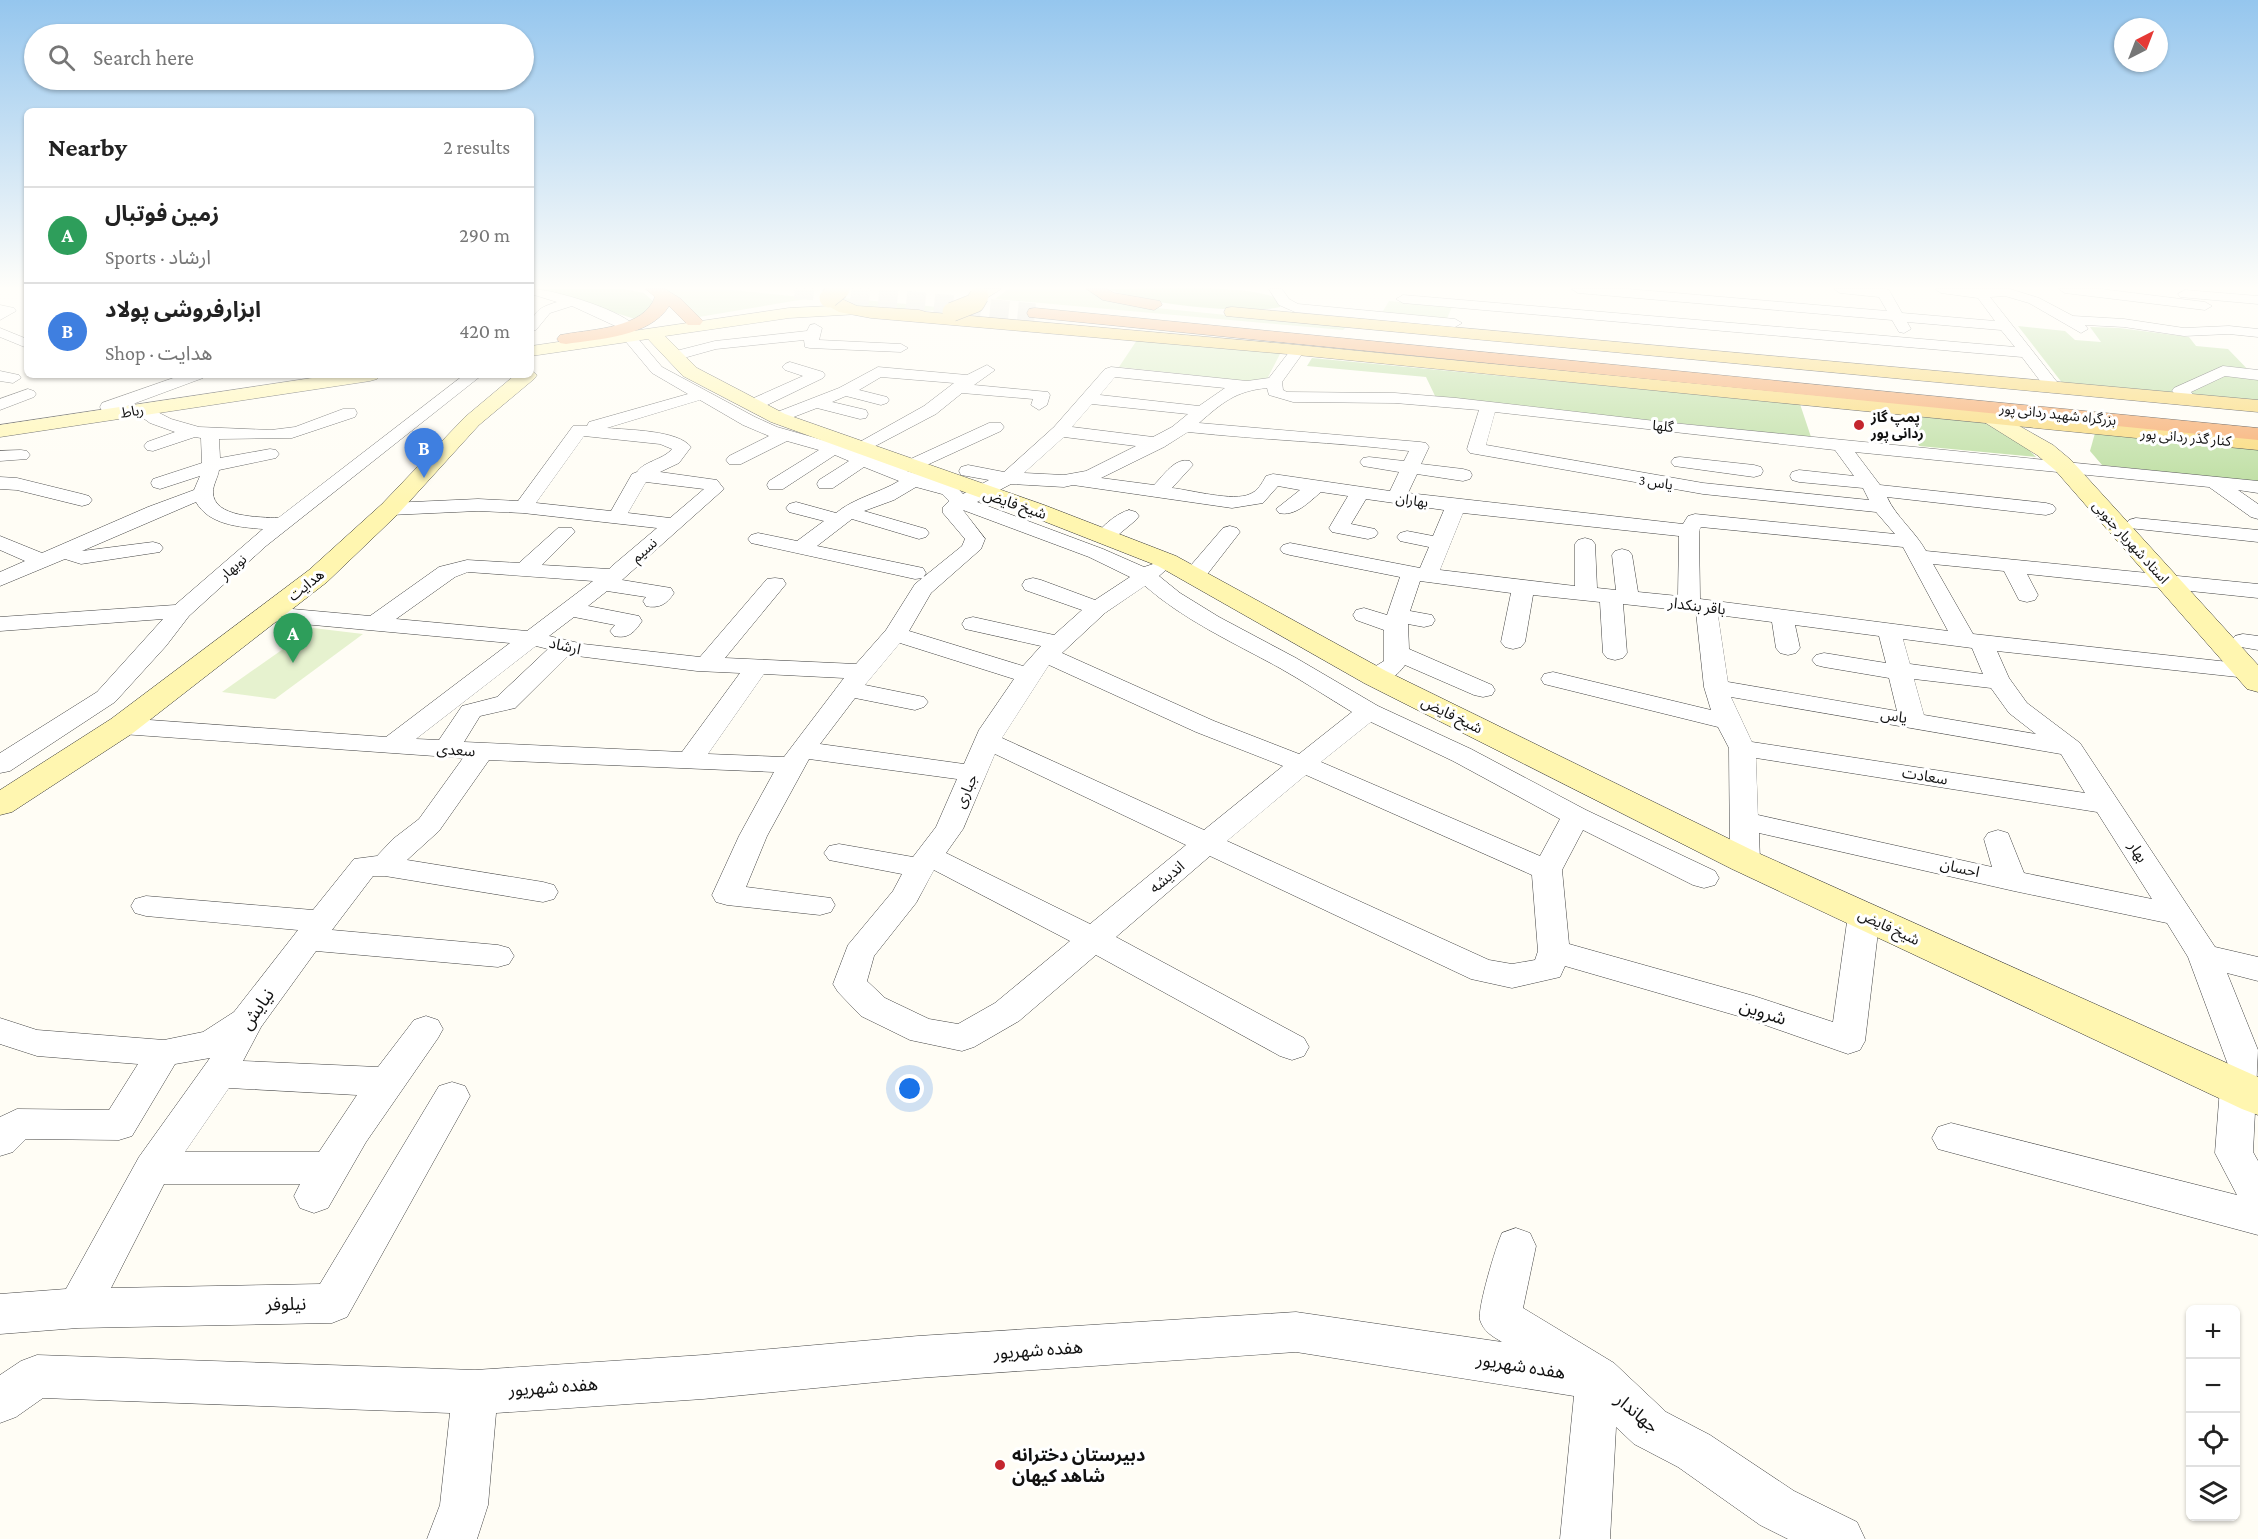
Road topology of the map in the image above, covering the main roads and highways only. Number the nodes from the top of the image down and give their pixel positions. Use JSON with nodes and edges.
{"nodes":[{"id":1,"x":1404,"y":361,"type":"edge"},
{"id":2,"x":1513,"y":361,"type":"edge"},
{"id":3,"x":1547,"y":361,"type":"edge"},
{"id":4,"x":1678,"y":361,"type":"edge"},
{"id":5,"x":1791,"y":361,"type":"edge"},
{"id":6,"x":1578,"y":364,"type":"junction"},
{"id":7,"x":2182,"y":405,"type":"junction"},
{"id":8,"x":2258,"y":406,"type":"edge"},
{"id":9,"x":2258,"y":417,"type":"edge"},
{"id":10,"x":2258,"y":434,"type":"edge"},
{"id":11,"x":2258,"y":444,"type":"edge"}],
"edges":[{"from":1,"to":11,"type":"main road","name":"کنار گذر ردانی پور"},
{"from":2,"to":6,"type":"highway"},
{"from":3,"to":6,"type":"highway","name":"بزرگراه شهید ردانی پور"},
{"from":4,"to":7,"type":"highway","name":"بزرگراه شهید ردانی پور"},
{"from":5,"to":7,"type":"main road"},
{"from":6,"to":10,"type":"highway","name":"بزرگراه شهید ردانی پور"},
{"from":7,"to":8,"type":"main road"},
{"from":7,"to":9,"type":"highway","name":"بزرگراه شهید ردانی پور"}]}
